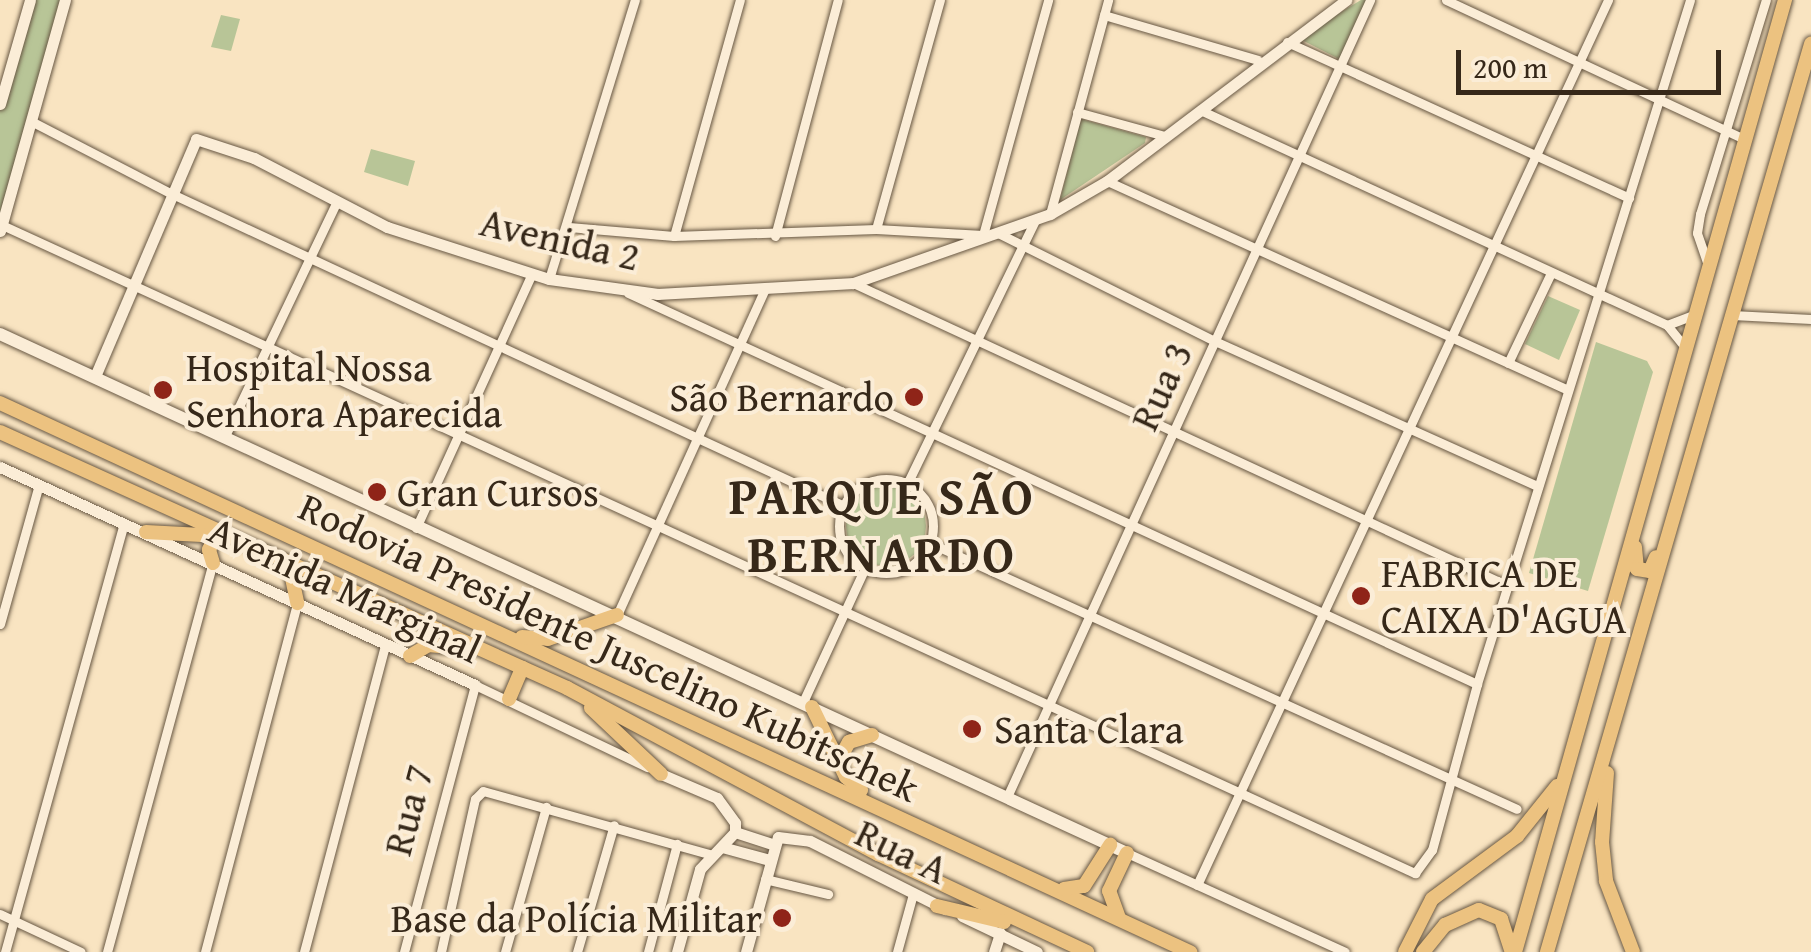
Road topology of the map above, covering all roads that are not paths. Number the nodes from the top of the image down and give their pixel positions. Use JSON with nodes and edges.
{"nodes":[{"id":1,"x":30,"y":0,"type":"edge"},
{"id":2,"x":66,"y":0,"type":"edge"},
{"id":3,"x":635,"y":0,"type":"edge"},
{"id":4,"x":740,"y":0,"type":"edge"},
{"id":5,"x":838,"y":0,"type":"edge"},
{"id":6,"x":940,"y":0,"type":"edge"},
{"id":7,"x":1048,"y":0,"type":"edge"},
{"id":8,"x":1108,"y":0,"type":"edge"},
{"id":9,"x":1346,"y":0,"type":"edge"},
{"id":10,"x":1370,"y":0,"type":"edge"},
{"id":11,"x":1446,"y":0,"type":"edge"},
{"id":12,"x":1608,"y":0,"type":"edge"},
{"id":13,"x":1689,"y":0,"type":"edge"},
{"id":14,"x":1766,"y":0,"type":"edge"},
{"id":15,"x":1785,"y":0,"type":"edge"},
{"id":16,"x":1104,"y":15,"type":"junction"},
{"id":17,"x":1285,"y":40,"type":"junction"},
{"id":18,"x":1811,"y":44,"type":"edge"},
{"id":19,"x":1258,"y":60,"type":"junction"},
{"id":20,"x":1579,"y":63,"type":"junction"},
{"id":21,"x":1340,"y":66,"type":"junction"},
{"id":22,"x":1658,"y":103,"type":"junction"},
{"id":23,"x":0,"y":104,"type":"edge"},
{"id":24,"x":1200,"y":110,"type":"junction"},
{"id":25,"x":1077,"y":112,"type":"junction"},
{"id":26,"x":32,"y":121,"type":"junction"},
{"id":27,"x":1726,"y":131,"type":"junction"},
{"id":28,"x":1166,"y":136,"type":"junction"},
{"id":29,"x":1744,"y":138,"type":"junction"},
{"id":30,"x":1299,"y":155,"type":"junction"},
{"id":31,"x":1535,"y":156,"type":"junction"},
{"id":32,"x":1106,"y":181,"type":"junction"},
{"id":33,"x":170,"y":194,"type":"junction"},
{"id":34,"x":1628,"y":198,"type":"junction"},
{"id":35,"x":4,"y":199,"type":"edge"},
{"id":36,"x":337,"y":201,"type":"junction"},
{"id":37,"x":1050,"y":214,"type":"junction"},
{"id":38,"x":1034,"y":222,"type":"junction"},
{"id":39,"x":569,"y":227,"type":"junction"},
{"id":40,"x":1,"y":228,"type":"edge"},
{"id":41,"x":876,"y":229,"type":"junction"},
{"id":42,"x":1000,"y":234,"type":"junction"},
{"id":43,"x":984,"y":235,"type":"junction"},
{"id":44,"x":674,"y":236,"type":"junction"},
{"id":45,"x":776,"y":236,"type":"junction"},
{"id":46,"x":1493,"y":245,"type":"junction"},
{"id":47,"x":1256,"y":248,"type":"junction"},
{"id":48,"x":1021,"y":249,"type":"junction"},
{"id":49,"x":310,"y":257,"type":"junction"},
{"id":50,"x":1708,"y":265,"type":"junction"},
{"id":51,"x":532,"y":273,"type":"junction"},
{"id":52,"x":1550,"y":273,"type":"junction"},
{"id":53,"x":549,"y":278,"type":"junction"},
{"id":54,"x":854,"y":283,"type":"junction"},
{"id":55,"x":131,"y":285,"type":"junction"},
{"id":56,"x":766,"y":289,"type":"junction"},
{"id":57,"x":628,"y":293,"type":"junction"},
{"id":58,"x":1598,"y":295,"type":"junction"},
{"id":59,"x":1732,"y":315,"type":"junction"},
{"id":60,"x":1693,"y":316,"type":"junction"},
{"id":61,"x":1811,"y":319,"type":"edge"},
{"id":62,"x":1668,"y":325,"type":"junction"},
{"id":63,"x":0,"y":334,"type":"edge"},
{"id":64,"x":1450,"y":339,"type":"junction"},
{"id":65,"x":1217,"y":342,"type":"junction"},
{"id":66,"x":741,"y":343,"type":"junction"},
{"id":67,"x":976,"y":343,"type":"junction"},
{"id":68,"x":500,"y":344,"type":"junction"},
{"id":69,"x":1684,"y":346,"type":"junction"},
{"id":70,"x":267,"y":348,"type":"junction"},
{"id":71,"x":1508,"y":364,"type":"junction"},
{"id":72,"x":96,"y":374,"type":"junction"},
{"id":73,"x":1568,"y":390,"type":"junction"},
{"id":74,"x":0,"y":404,"type":"edge"},
{"id":75,"x":1410,"y":430,"type":"junction"},
{"id":76,"x":933,"y":431,"type":"junction"},
{"id":77,"x":0,"y":432,"type":"edge"},
{"id":78,"x":1176,"y":432,"type":"junction"},
{"id":79,"x":458,"y":434,"type":"junction"},
{"id":80,"x":698,"y":435,"type":"junction"},
{"id":81,"x":224,"y":438,"type":"junction"},
{"id":82,"x":0,"y":467,"type":"edge"},
{"id":83,"x":1648,"y":478,"type":"junction"},
{"id":84,"x":1683,"y":482,"type":"junction"},
{"id":85,"x":39,"y":484,"type":"junction"},
{"id":86,"x":906,"y":484,"type":"junction"},
{"id":87,"x":1538,"y":486,"type":"junction"},
{"id":88,"x":844,"y":506,"type":"junction"},
{"id":89,"x":124,"y":523,"type":"junction"},
{"id":90,"x":1366,"y":523,"type":"junction"},
{"id":91,"x":1134,"y":524,"type":"junction"},
{"id":92,"x":658,"y":526,"type":"junction"},
{"id":93,"x":416,"y":528,"type":"junction"},
{"id":94,"x":146,"y":532,"type":"junction"},
{"id":95,"x":221,"y":536,"type":"junction"},
{"id":96,"x":930,"y":543,"type":"junction"},
{"id":97,"x":213,"y":564,"type":"junction"},
{"id":98,"x":289,"y":564,"type":"junction"},
{"id":99,"x":865,"y":568,"type":"junction"},
{"id":100,"x":1508,"y":586,"type":"junction"},
{"id":101,"x":297,"y":603,"type":"junction"},
{"id":102,"x":845,"y":611,"type":"junction"},
{"id":103,"x":617,"y":614,"type":"junction"},
{"id":104,"x":1324,"y":614,"type":"junction"},
{"id":105,"x":1090,"y":617,"type":"junction"},
{"id":106,"x":0,"y":624,"type":"edge"},
{"id":107,"x":499,"y":630,"type":"junction"},
{"id":108,"x":384,"y":646,"type":"junction"},
{"id":109,"x":485,"y":651,"type":"junction"},
{"id":110,"x":410,"y":656,"type":"junction"},
{"id":111,"x":522,"y":668,"type":"junction"},
{"id":112,"x":1477,"y":684,"type":"junction"},
{"id":113,"x":474,"y":685,"type":"junction"},
{"id":114,"x":567,"y":688,"type":"junction"},
{"id":115,"x":509,"y":699,"type":"junction"},
{"id":116,"x":807,"y":704,"type":"junction"},
{"id":117,"x":1282,"y":704,"type":"junction"},
{"id":118,"x":1050,"y":706,"type":"junction"},
{"id":119,"x":872,"y":735,"type":"junction"},
{"id":120,"x":1612,"y":735,"type":"junction"},
{"id":121,"x":839,"y":760,"type":"junction"},
{"id":122,"x":1566,"y":773,"type":"junction"},
{"id":123,"x":661,"y":774,"type":"junction"},
{"id":124,"x":1450,"y":782,"type":"junction"},
{"id":125,"x":1240,"y":796,"type":"junction"},
{"id":126,"x":1007,"y":797,"type":"junction"},
{"id":127,"x":546,"y":807,"type":"junction"},
{"id":128,"x":881,"y":807,"type":"junction"},
{"id":129,"x":1517,"y":809,"type":"dead end"},
{"id":130,"x":614,"y":825,"type":"junction"},
{"id":131,"x":735,"y":832,"type":"junction"},
{"id":132,"x":677,"y":844,"type":"junction"},
{"id":133,"x":770,"y":844,"type":"junction"},
{"id":134,"x":1110,"y":845,"type":"junction"},
{"id":135,"x":722,"y":847,"type":"junction"},
{"id":136,"x":1127,"y":853,"type":"junction"},
{"id":137,"x":708,"y":854,"type":"junction"},
{"id":138,"x":766,"y":859,"type":"junction"},
{"id":139,"x":765,"y":879,"type":"junction"},
{"id":140,"x":1197,"y":885,"type":"junction"},
{"id":141,"x":1057,"y":888,"type":"junction"},
{"id":142,"x":828,"y":894,"type":"dead end"},
{"id":143,"x":913,"y":894,"type":"junction"},
{"id":144,"x":937,"y":906,"type":"junction"},
{"id":145,"x":0,"y":914,"type":"edge"},
{"id":146,"x":1120,"y":918,"type":"junction"},
{"id":147,"x":14,"y":920,"type":"junction"},
{"id":148,"x":1000,"y":933,"type":"junction"},
{"id":149,"x":1050,"y":936,"type":"junction"},
{"id":150,"x":1011,"y":946,"type":"edge"},
{"id":151,"x":440,"y":948,"type":"edge"},
{"id":152,"x":4,"y":952,"type":"edge"},
{"id":153,"x":81,"y":952,"type":"edge"},
{"id":154,"x":107,"y":952,"type":"edge"},
{"id":155,"x":205,"y":952,"type":"edge"},
{"id":156,"x":304,"y":952,"type":"edge"},
{"id":157,"x":404,"y":952,"type":"edge"},
{"id":158,"x":505,"y":952,"type":"edge"},
{"id":159,"x":577,"y":952,"type":"edge"},
{"id":160,"x":648,"y":952,"type":"edge"},
{"id":161,"x":678,"y":952,"type":"edge"},
{"id":162,"x":746,"y":952,"type":"edge"},
{"id":163,"x":896,"y":952,"type":"edge"},
{"id":164,"x":994,"y":952,"type":"edge"},
{"id":165,"x":1037,"y":952,"type":"edge"},
{"id":166,"x":1086,"y":952,"type":"edge"},
{"id":167,"x":1190,"y":952,"type":"edge"},
{"id":168,"x":1345,"y":952,"type":"edge"},
{"id":169,"x":1405,"y":952,"type":"edge"},
{"id":170,"x":1424,"y":952,"type":"edge"},
{"id":171,"x":1514,"y":952,"type":"edge"},
{"id":172,"x":1547,"y":952,"type":"edge"},
{"id":173,"x":1633,"y":952,"type":"edge"}],
"edges":[{"from":1,"to":23,"type":"street"},
{"from":2,"to":26,"type":"street"},
{"from":3,"to":39,"type":"street"},
{"from":4,"to":44,"type":"street"},
{"from":5,"to":45,"type":"street"},
{"from":6,"to":41,"type":"street"},
{"from":7,"to":43,"type":"street"},
{"from":8,"to":16,"type":"street"},
{"from":9,"to":17,"type":"street","name":"Avenida 2"},
{"from":10,"to":21,"type":"street","name":"Rua 3"},
{"from":11,"to":20,"type":"street"},
{"from":12,"to":20,"type":"street"},
{"from":13,"to":22,"type":"street"},
{"from":14,"to":27,"type":"street"},
{"from":15,"to":29,"type":"highway"},
{"from":16,"to":19,"type":"street"},
{"from":16,"to":25,"type":"street"},
{"from":17,"to":19,"type":"street","name":"Avenida 2"},
{"from":17,"to":21,"type":"street"},
{"from":18,"to":59,"type":"highway"},
{"from":19,"to":24,"type":"street","name":"Avenida 2"},
{"from":20,"to":22,"type":"street"},
{"from":20,"to":31,"type":"street"},
{"from":21,"to":30,"type":"street","name":"Rua 3"},
{"from":21,"to":31,"type":"street"},
{"from":22,"to":27,"type":"street"},
{"from":22,"to":34,"type":"street"},
{"from":24,"to":28,"type":"street","name":"Avenida 2"},
{"from":24,"to":30,"type":"street"},
{"from":25,"to":28,"type":"street"},
{"from":25,"to":37,"type":"street"},
{"from":26,"to":33,"type":"street"},
{"from":26,"to":35,"type":"street"},
{"from":27,"to":29,"type":"street"},
{"from":27,"to":50,"type":"street"},
{"from":28,"to":32,"type":"street","name":"Avenida 2"},
{"from":29,"to":50,"type":"highway"},
{"from":30,"to":46,"type":"street"},
{"from":30,"to":47,"type":"street","name":"Rua 3"},
{"from":31,"to":34,"type":"street"},
{"from":31,"to":46,"type":"street"},
{"from":32,"to":37,"type":"street","name":"Avenida 2"},
{"from":32,"to":47,"type":"street"},
{"from":33,"to":36,"type":"street","name":"Avenida 2"},
{"from":33,"to":49,"type":"street"},
{"from":33,"to":55,"type":"street"},
{"from":34,"to":58,"type":"street"},
{"from":35,"to":40,"type":"street"},
{"from":36,"to":49,"type":"street"},
{"from":36,"to":51,"type":"street","name":"Avenida 2"},
{"from":37,"to":38,"type":"street","name":"Avenida 2"},
{"from":38,"to":42,"type":"street","name":"Avenida 2"},
{"from":38,"to":48,"type":"street"},
{"from":39,"to":44,"type":"street","name":"Avenida 2"},
{"from":39,"to":53,"type":"street"},
{"from":40,"to":55,"type":"street"},
{"from":41,"to":43,"type":"street","name":"Avenida 2"},
{"from":41,"to":45,"type":"street","name":"Avenida 2"},
{"from":42,"to":43,"type":"street","name":"Avenida 2"},
{"from":42,"to":48,"type":"street"},
{"from":43,"to":54,"type":"street","name":"Avenida 2"},
{"from":44,"to":45,"type":"street","name":"Avenida 2"},
{"from":46,"to":52,"type":"street"},
{"from":46,"to":64,"type":"street"},
{"from":47,"to":64,"type":"street"},
{"from":47,"to":65,"type":"street","name":"Rua 3"},
{"from":48,"to":65,"type":"street"},
{"from":48,"to":67,"type":"street"},
{"from":49,"to":68,"type":"street"},
{"from":49,"to":70,"type":"street"},
{"from":50,"to":60,"type":"highway"},
{"from":51,"to":53,"type":"street","name":"Avenida 2"},
{"from":51,"to":68,"type":"street"},
{"from":52,"to":58,"type":"street"},
{"from":52,"to":71,"type":"street"},
{"from":53,"to":57,"type":"street","name":"Avenida 2"},
{"from":54,"to":56,"type":"street","name":"Avenida 2"},
{"from":54,"to":67,"type":"street"},
{"from":55,"to":70,"type":"street"},
{"from":55,"to":72,"type":"street"},
{"from":56,"to":57,"type":"street","name":"Avenida 2"},
{"from":56,"to":66,"type":"street"},
{"from":57,"to":66,"type":"street"},
{"from":58,"to":62,"type":"street"},
{"from":58,"to":73,"type":"street"},
{"from":59,"to":61,"type":"street"},
{"from":59,"to":84,"type":"highway"},
{"from":60,"to":62,"type":"street"},
{"from":60,"to":69,"type":"highway"},
{"from":62,"to":69,"type":"street"},
{"from":63,"to":72,"type":"main road"},
{"from":64,"to":71,"type":"street"},
{"from":64,"to":75,"type":"street"},
{"from":65,"to":75,"type":"street"},
{"from":65,"to":78,"type":"street","name":"Rua 3"},
{"from":66,"to":76,"type":"street"},
{"from":66,"to":80,"type":"street"},
{"from":67,"to":76,"type":"street"},
{"from":67,"to":78,"type":"street"},
{"from":68,"to":79,"type":"street"},
{"from":68,"to":80,"type":"street"},
{"from":69,"to":83,"type":"highway"},
{"from":70,"to":79,"type":"street"},
{"from":70,"to":81,"type":"street"},
{"from":71,"to":73,"type":"street"},
{"from":72,"to":81,"type":"main road"},
{"from":73,"to":87,"type":"street"},
{"from":74,"to":107,"type":"highway","name":"Rodovia Presidente Juscelino Kubitschek"},
{"from":75,"to":87,"type":"street"},
{"from":75,"to":90,"type":"street"},
{"from":76,"to":86,"type":"street"},
{"from":76,"to":91,"type":"street"},
{"from":77,"to":95,"type":"highway","name":"Rodovia Presidente Juscelino Kubitschek"},
{"from":78,"to":90,"type":"street"},
{"from":78,"to":91,"type":"street","name":"Rua 3"},
{"from":79,"to":92,"type":"street"},
{"from":79,"to":93,"type":"street"},
{"from":80,"to":88,"type":"street"},
{"from":80,"to":92,"type":"street"},
{"from":81,"to":93,"type":"main road"},
{"from":82,"to":85,"type":"street","name":"Avenida Marginal"},
{"from":83,"to":84,"type":"highway"},
{"from":83,"to":122,"type":"highway"},
{"from":84,"to":120,"type":"highway"},
{"from":85,"to":89,"type":"street","name":"Avenida Marginal"},
{"from":85,"to":106,"type":"street"},
{"from":86,"to":88,"type":"street"},
{"from":86,"to":96,"type":"street"},
{"from":87,"to":100,"type":"street"},
{"from":88,"to":99,"type":"street"},
{"from":89,"to":94,"type":"street","name":"Avenida Marginal"},
{"from":89,"to":147,"type":"street"},
{"from":90,"to":100,"type":"street"},
{"from":90,"to":104,"type":"street"},
{"from":91,"to":104,"type":"street"},
{"from":91,"to":105,"type":"street","name":"Rua 3"},
{"from":92,"to":102,"type":"street"},
{"from":92,"to":103,"type":"street"},
{"from":93,"to":103,"type":"main road"},
{"from":94,"to":95,"type":"highway"},
{"from":94,"to":97,"type":"street","name":"Avenida Marginal"},
{"from":95,"to":97,"type":"highway"},
{"from":95,"to":98,"type":"highway","name":"Rodovia Presidente Juscelino Kubitschek"},
{"from":96,"to":99,"type":"street"},
{"from":96,"to":105,"type":"street"},
{"from":97,"to":101,"type":"street","name":"Avenida Marginal"},
{"from":97,"to":154,"type":"street"},
{"from":98,"to":101,"type":"highway"},
{"from":98,"to":109,"type":"highway","name":"Rodovia Presidente Juscelino Kubitschek"},
{"from":99,"to":102,"type":"street"},
{"from":100,"to":112,"type":"street"},
{"from":101,"to":108,"type":"street","name":"Avenida Marginal"},
{"from":101,"to":155,"type":"street"},
{"from":102,"to":116,"type":"street"},
{"from":102,"to":118,"type":"street"},
{"from":103,"to":107,"type":"highway"},
{"from":103,"to":116,"type":"main road"},
{"from":104,"to":112,"type":"street"},
{"from":104,"to":117,"type":"street"},
{"from":105,"to":117,"type":"street"},
{"from":105,"to":118,"type":"street","name":"Rua 3"},
{"from":107,"to":128,"type":"highway","name":"Rodovia Presidente Juscelino Kubitschek"},
{"from":108,"to":110,"type":"street","name":"Avenida Marginal"},
{"from":108,"to":156,"type":"street"},
{"from":109,"to":110,"type":"highway"},
{"from":109,"to":111,"type":"highway","name":"Rodovia Presidente Juscelino Kubitschek"},
{"from":110,"to":113,"type":"street","name":"Avenida Marginal"},
{"from":111,"to":114,"type":"highway","name":"Rodovia Presidente Juscelino Kubitschek"},
{"from":111,"to":115,"type":"highway"},
{"from":112,"to":124,"type":"street"},
{"from":113,"to":115,"type":"street","name":"Avenida Marginal"},
{"from":113,"to":157,"type":"street","name":"Rua 7"},
{"from":114,"to":123,"type":"highway"},
{"from":114,"to":149,"type":"highway","name":"Rodovia Presidente Juscelino Kubitschek"},
{"from":115,"to":123,"type":"street","name":"Avenida Marginal"},
{"from":116,"to":119,"type":"main road"},
{"from":116,"to":121,"type":"highway"},
{"from":117,"to":124,"type":"street"},
{"from":117,"to":125,"type":"street"},
{"from":118,"to":125,"type":"street"},
{"from":118,"to":126,"type":"street","name":"Rua 3"},
{"from":119,"to":121,"type":"highway"},
{"from":119,"to":126,"type":"main road"},
{"from":120,"to":172,"type":"highway"},
{"from":120,"to":173,"type":"highway"},
{"from":121,"to":128,"type":"highway"},
{"from":122,"to":169,"type":"highway"},
{"from":122,"to":171,"type":"highway"},
{"from":123,"to":131,"type":"street"},
{"from":124,"to":125,"type":"street"},
{"from":124,"to":129,"type":"street"},
{"from":125,"to":140,"type":"street"},
{"from":126,"to":134,"type":"main road"},
{"from":127,"to":130,"type":"street"},
{"from":127,"to":151,"type":"street"},
{"from":127,"to":158,"type":"street"},
{"from":128,"to":141,"type":"highway","name":"Rodovia Presidente Juscelino Kubitschek"},
{"from":130,"to":132,"type":"street"},
{"from":130,"to":159,"type":"street"},
{"from":131,"to":133,"type":"street","name":"Rua A"},
{"from":131,"to":135,"type":"street"},
{"from":132,"to":137,"type":"street"},
{"from":132,"to":160,"type":"street"},
{"from":133,"to":138,"type":"street"},
{"from":133,"to":143,"type":"street","name":"Rua A"},
{"from":134,"to":136,"type":"main road"},
{"from":134,"to":141,"type":"highway"},
{"from":135,"to":137,"type":"street"},
{"from":135,"to":138,"type":"street"},
{"from":136,"to":140,"type":"street"},
{"from":136,"to":146,"type":"highway"},
{"from":137,"to":161,"type":"street"},
{"from":138,"to":139,"type":"street"},
{"from":139,"to":142,"type":"street"},
{"from":139,"to":162,"type":"street"},
{"from":140,"to":168,"type":"street"},
{"from":141,"to":146,"type":"highway","name":"Rodovia Presidente Juscelino Kubitschek"},
{"from":143,"to":144,"type":"street","name":"Rua A"},
{"from":143,"to":163,"type":"street"},
{"from":144,"to":148,"type":"street","name":"Rua A"},
{"from":144,"to":149,"type":"highway"},
{"from":145,"to":147,"type":"street"},
{"from":146,"to":167,"type":"highway","name":"Rodovia Presidente Juscelino Kubitschek"},
{"from":147,"to":152,"type":"street"},
{"from":147,"to":153,"type":"street"},
{"from":148,"to":150,"type":"street","name":"Rua A"},
{"from":148,"to":164,"type":"street"},
{"from":149,"to":166,"type":"highway","name":"Rodovia Presidente Juscelino Kubitschek"},
{"from":150,"to":165,"type":"street","name":"Rua A"},
{"from":170,"to":171,"type":"highway"}]}
